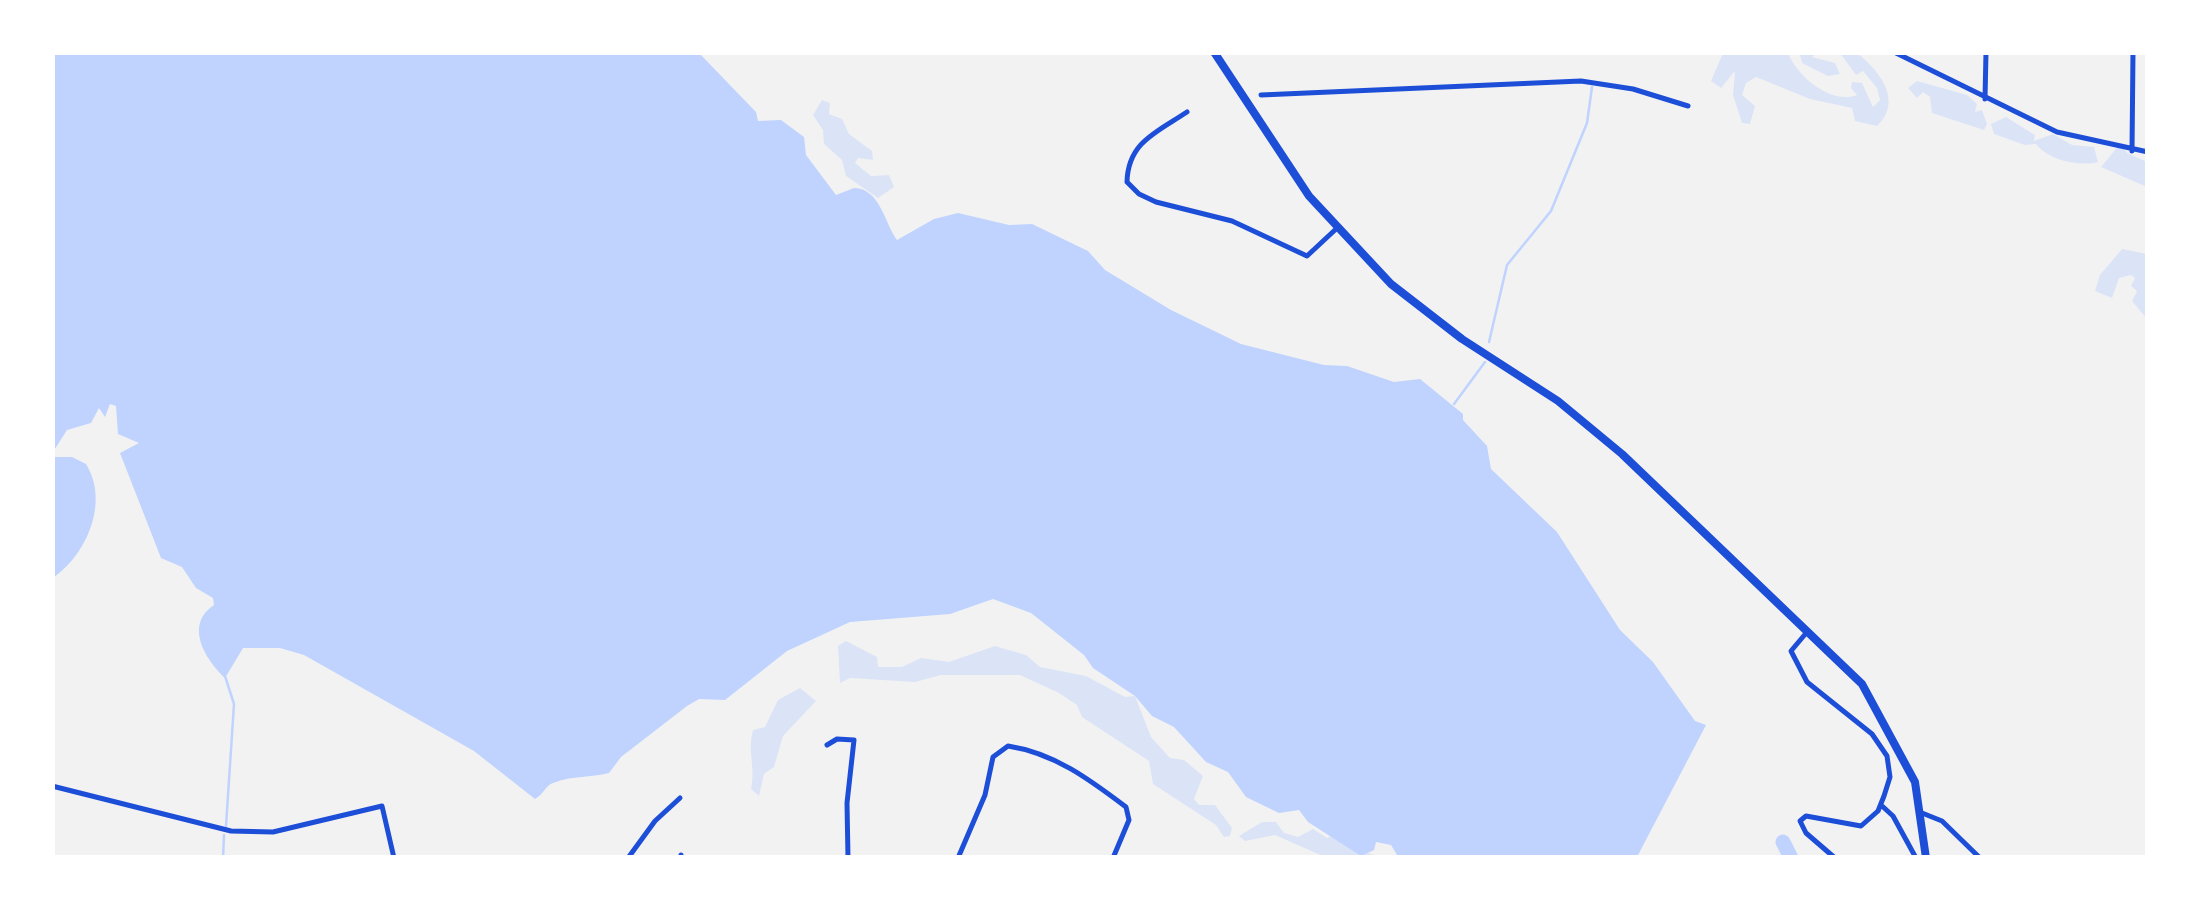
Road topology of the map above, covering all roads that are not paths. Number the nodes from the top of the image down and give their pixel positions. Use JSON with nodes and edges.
{"nodes":[{"id":1,"x":1214,"y":52,"type":"edge"},
{"id":2,"x":1894,"y":52,"type":"edge"},
{"id":3,"x":1986,"y":52,"type":"edge"},
{"id":4,"x":2133,"y":52,"type":"edge"},
{"id":5,"x":1261,"y":94,"type":"dead end"},
{"id":6,"x":1985,"y":99,"type":"junction"},
{"id":7,"x":1688,"y":106,"type":"dead end"},
{"id":8,"x":1187,"y":112,"type":"dead end"},
{"id":9,"x":2132,"y":151,"type":"junction"},
{"id":10,"x":2148,"y":152,"type":"edge"},
{"id":11,"x":1336,"y":229,"type":"junction"},
{"id":12,"x":1809,"y":630,"type":"junction"},
{"id":13,"x":827,"y":745,"type":"dead end"},
{"id":14,"x":52,"y":786,"type":"edge"},
{"id":15,"x":680,"y":798,"type":"dead end"},
{"id":16,"x":1881,"y":805,"type":"junction"},
{"id":17,"x":1922,"y":814,"type":"junction"},
{"id":18,"x":394,"y":858,"type":"edge"},
{"id":19,"x":628,"y":858,"type":"edge"},
{"id":20,"x":848,"y":858,"type":"edge"},
{"id":21,"x":958,"y":858,"type":"edge"},
{"id":22,"x":1113,"y":858,"type":"edge"},
{"id":23,"x":1835,"y":858,"type":"edge"},
{"id":24,"x":1916,"y":858,"type":"edge"},
{"id":25,"x":1926,"y":858,"type":"edge"},
{"id":26,"x":1980,"y":858,"type":"edge"}],
"edges":[{"from":1,"to":11,"type":"main road"},
{"from":2,"to":6,"type":"street"},
{"from":3,"to":6,"type":"street"},
{"from":4,"to":9,"type":"street"},
{"from":5,"to":7,"type":"street"},
{"from":6,"to":9,"type":"street"},
{"from":8,"to":11,"type":"street"},
{"from":9,"to":10,"type":"street"},
{"from":11,"to":12,"type":"main road"},
{"from":12,"to":16,"type":"street"},
{"from":12,"to":17,"type":"main road"},
{"from":13,"to":20,"type":"street"},
{"from":14,"to":18,"type":"street"},
{"from":15,"to":19,"type":"street"},
{"from":16,"to":23,"type":"street"},
{"from":16,"to":24,"type":"street"},
{"from":17,"to":25,"type":"main road"},
{"from":17,"to":26,"type":"street"},
{"from":21,"to":22,"type":"street"}]}
